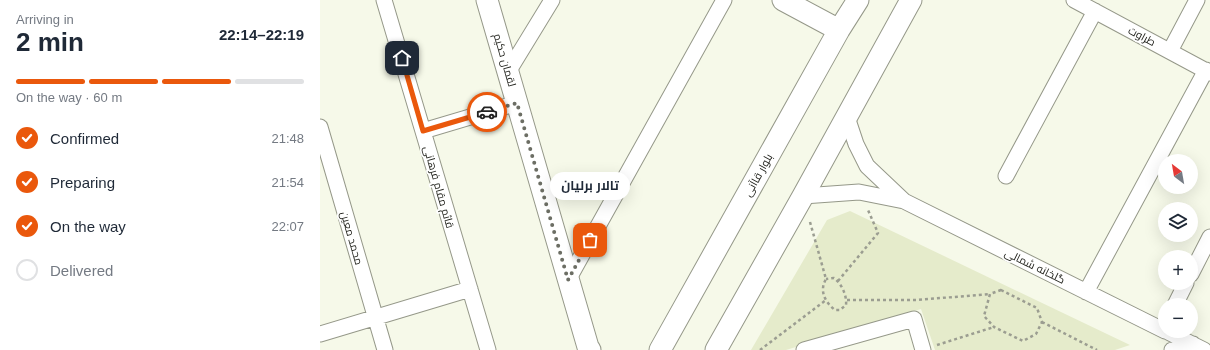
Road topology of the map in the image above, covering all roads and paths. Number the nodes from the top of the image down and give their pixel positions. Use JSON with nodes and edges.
{"nodes":[{"id":1,"x":384,"y":0,"type":"edge"},
{"id":2,"x":487,"y":0,"type":"edge"},
{"id":3,"x":552,"y":0,"type":"edge"},
{"id":4,"x":724,"y":0,"type":"edge"},
{"id":5,"x":783,"y":0,"type":"edge"},
{"id":6,"x":858,"y":0,"type":"edge"},
{"id":7,"x":911,"y":0,"type":"edge"},
{"id":8,"x":1074,"y":0,"type":"edge"},
{"id":9,"x":1197,"y":0,"type":"edge"},
{"id":10,"x":1095,"y":12,"type":"junction"},
{"id":11,"x":839,"y":30,"type":"junction"},
{"id":12,"x":1170,"y":51,"type":"junction"},
{"id":13,"x":508,"y":72,"type":"junction"},
{"id":14,"x":1208,"y":72,"type":"edge"},
{"id":15,"x":517,"y":103,"type":"junction"},
{"id":16,"x":846,"y":118,"type":"junction"},
{"id":17,"x":320,"y":127,"type":"edge"},
{"id":18,"x":423,"y":131,"type":"junction"},
{"id":19,"x":1006,"y":176,"type":"dead end"},
{"id":20,"x":859,"y":192,"type":"junction"},
{"id":21,"x":803,"y":196,"type":"junction"},
{"id":22,"x":904,"y":202,"type":"junction"},
{"id":23,"x":1210,"y":237,"type":"edge"},
{"id":24,"x":1198,"y":260,"type":"edge"},
{"id":25,"x":826,"y":279,"type":"junction"},
{"id":26,"x":568,"y":280,"type":"junction"},
{"id":27,"x":838,"y":281,"type":"junction"},
{"id":28,"x":470,"y":289,"type":"junction"},
{"id":29,"x":1086,"y":292,"type":"junction"},
{"id":30,"x":990,"y":294,"type":"junction"},
{"id":31,"x":826,"y":300,"type":"junction"},
{"id":32,"x":847,"y":300,"type":"junction"},
{"id":33,"x":375,"y":317,"type":"junction"},
{"id":34,"x":1042,"y":322,"type":"junction"},
{"id":35,"x":1158,"y":326,"type":"edge"},
{"id":36,"x":994,"y":327,"type":"junction"},
{"id":37,"x":320,"y":334,"type":"edge"},
{"id":38,"x":1181,"y":338,"type":"edge"},
{"id":39,"x":1198,"y":347,"type":"edge"},
{"id":40,"x":385,"y":350,"type":"edge"},
{"id":41,"x":488,"y":350,"type":"edge"},
{"id":42,"x":590,"y":350,"type":"edge"},
{"id":43,"x":660,"y":350,"type":"edge"},
{"id":44,"x":716,"y":350,"type":"edge"},
{"id":45,"x":760,"y":350,"type":"edge"},
{"id":46,"x":804,"y":350,"type":"edge"},
{"id":47,"x":923,"y":350,"type":"edge"},
{"id":48,"x":1097,"y":350,"type":"edge"},
{"id":49,"x":1172,"y":350,"type":"edge"}],
"edges":[{"from":1,"to":18,"type":"street","name":"قائم مقام فرهانی"},
{"from":2,"to":13,"type":"main road","name":"لقمان حکیم"},
{"from":3,"to":13,"type":"street"},
{"from":4,"to":26,"type":"street"},
{"from":5,"to":11,"type":"main road"},
{"from":6,"to":11,"type":"main road","name":"بلوار قاآنی"},
{"from":7,"to":16,"type":"main road"},
{"from":8,"to":10,"type":"street","name":"طراوت"},
{"from":9,"to":12,"type":"street"},
{"from":10,"to":12,"type":"street","name":"طراوت"},
{"from":10,"to":19,"type":"street"},
{"from":11,"to":43,"type":"main road","name":"بلوار قاآنی"},
{"from":12,"to":14,"type":"street","name":"طراوت"},
{"from":13,"to":15,"type":"main road","name":"لقمان حکیم"},
{"from":14,"to":29,"type":"street"},
{"from":15,"to":18,"type":"street"},
{"from":15,"to":26,"type":"main road","name":"لقمان حکیم"},
{"from":16,"to":21,"type":"main road"},
{"from":16,"to":22,"type":"street"},
{"from":17,"to":33,"type":"street","name":"محمد معین"},
{"from":18,"to":28,"type":"street","name":"قائم مقام فرهانی"},
{"from":20,"to":21,"type":"street"},
{"from":20,"to":22,"type":"street"},
{"from":20,"to":27,"type":"path"},
{"from":21,"to":25,"type":"path"},
{"from":21,"to":44,"type":"main road"},
{"from":22,"to":29,"type":"street","name":"گلخانه شمالی"},
{"from":23,"to":24,"type":"street"},
{"from":25,"to":27,"type":"path"},
{"from":25,"to":31,"type":"path"},
{"from":26,"to":42,"type":"main road","name":"لقمان حکیم"},
{"from":27,"to":32,"type":"path"},
{"from":28,"to":33,"type":"street"},
{"from":28,"to":41,"type":"street","name":"قائم مقام فرهانی"},
{"from":29,"to":35,"type":"street","name":"گلخانه شمالی"},
{"from":30,"to":32,"type":"path"},
{"from":30,"to":34,"type":"path"},
{"from":30,"to":36,"type":"path"},
{"from":31,"to":32,"type":"path"},
{"from":31,"to":45,"type":"path"},
{"from":33,"to":37,"type":"street"},
{"from":33,"to":40,"type":"street","name":"محمد معین"},
{"from":34,"to":36,"type":"path"},
{"from":34,"to":48,"type":"path"},
{"from":36,"to":47,"type":"path"},
{"from":38,"to":39,"type":"street","name":"گلخانه شمالی"},
{"from":39,"to":49,"type":"street"},
{"from":46,"to":47,"type":"street"}]}
